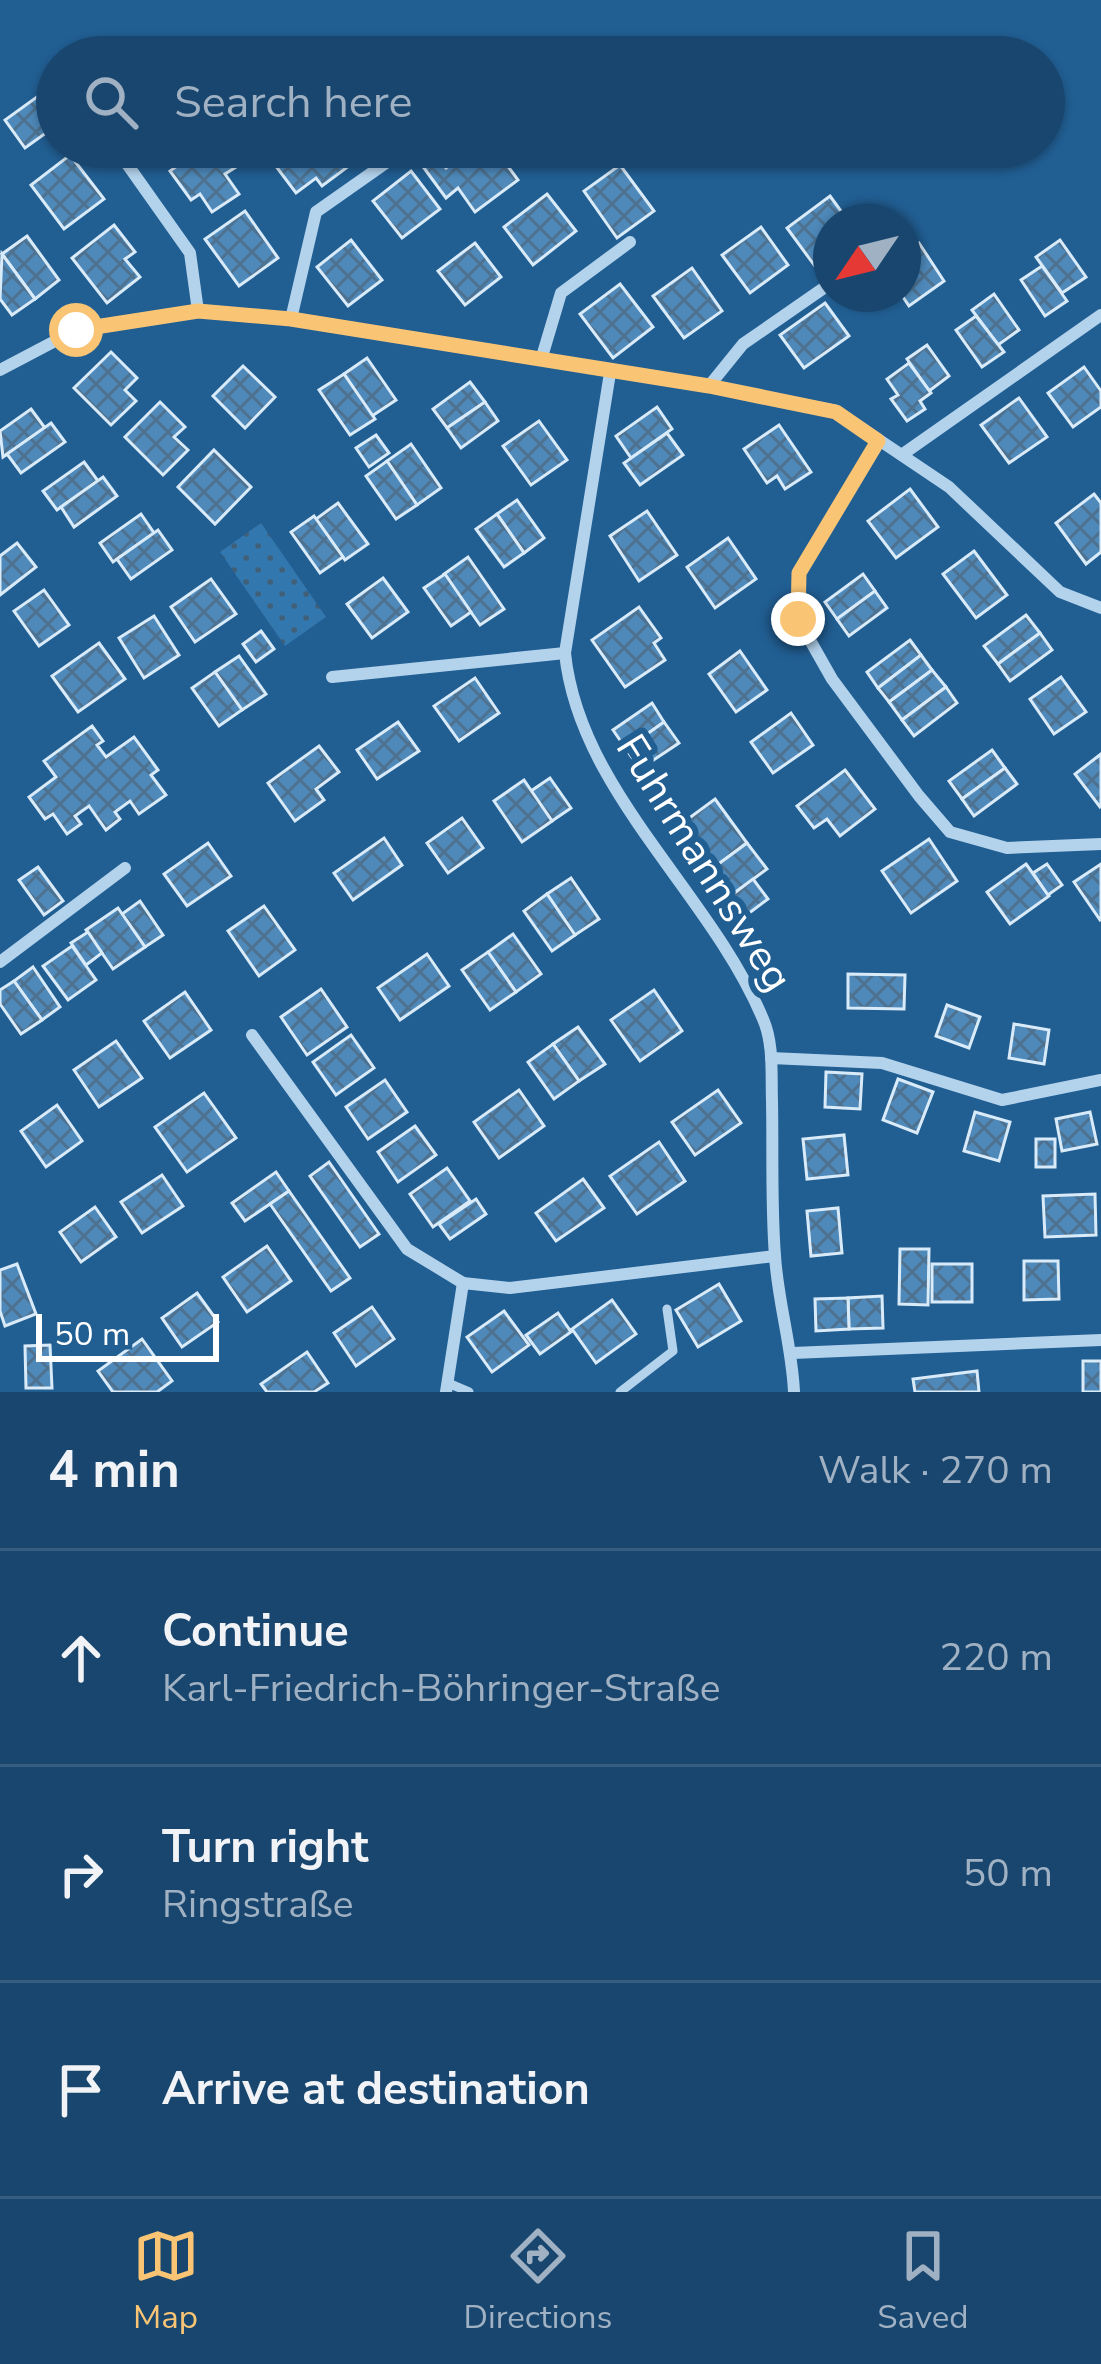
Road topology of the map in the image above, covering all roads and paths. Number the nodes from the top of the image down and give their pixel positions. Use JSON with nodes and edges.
{"nodes":[{"id":1,"x":130,"y":168,"type":"edge"},
{"id":2,"x":379,"y":168,"type":"edge"},
{"id":3,"x":630,"y":242,"type":"dead end"},
{"id":4,"x":813,"y":295,"type":"edge"},
{"id":5,"x":198,"y":311,"type":"junction"},
{"id":6,"x":1101,"y":315,"type":"edge"},
{"id":7,"x":291,"y":319,"type":"junction"},
{"id":8,"x":541,"y":360,"type":"junction"},
{"id":9,"x":0,"y":370,"type":"edge"},
{"id":10,"x":610,"y":373,"type":"junction"},
{"id":11,"x":709,"y":386,"type":"junction"},
{"id":12,"x":878,"y":441,"type":"junction"},
{"id":13,"x":903,"y":454,"type":"junction"},
{"id":14,"x":1101,"y":608,"type":"edge"},
{"id":15,"x":565,"y":653,"type":"junction"},
{"id":16,"x":332,"y":677,"type":"dead end"},
{"id":17,"x":1101,"y":844,"type":"edge"},
{"id":18,"x":124,"y":868,"type":"dead end"},
{"id":19,"x":0,"y":962,"type":"edge"},
{"id":20,"x":252,"y":1036,"type":"dead end"},
{"id":21,"x":771,"y":1058,"type":"junction"},
{"id":22,"x":1101,"y":1080,"type":"edge"},
{"id":23,"x":775,"y":1256,"type":"junction"},
{"id":24,"x":463,"y":1283,"type":"junction"},
{"id":25,"x":667,"y":1309,"type":"dead end"},
{"id":26,"x":1101,"y":1340,"type":"edge"},
{"id":27,"x":793,"y":1353,"type":"junction"},
{"id":28,"x":447,"y":1387,"type":"edge"},
{"id":29,"x":469,"y":1392,"type":"edge"},
{"id":30,"x":620,"y":1392,"type":"edge"},
{"id":31,"x":794,"y":1392,"type":"edge"}],
"edges":[{"from":1,"to":5,"type":"street"},
{"from":2,"to":7,"type":"street"},
{"from":3,"to":8,"type":"street"},
{"from":4,"to":11,"type":"street"},
{"from":5,"to":7,"type":"street"},
{"from":5,"to":9,"type":"street"},
{"from":6,"to":13,"type":"street"},
{"from":7,"to":8,"type":"street"},
{"from":8,"to":10,"type":"street"},
{"from":10,"to":11,"type":"street"},
{"from":10,"to":15,"type":"street","name":"Fuhrmannsweg"},
{"from":11,"to":12,"type":"street"},
{"from":12,"to":13,"type":"street"},
{"from":12,"to":17,"type":"street"},
{"from":13,"to":14,"type":"street"},
{"from":15,"to":16,"type":"street"},
{"from":15,"to":21,"type":"street","name":"Fuhrmannsweg"},
{"from":18,"to":19,"type":"street"},
{"from":20,"to":24,"type":"street"},
{"from":21,"to":22,"type":"street"},
{"from":21,"to":23,"type":"street","name":"Fuhrmannsweg"},
{"from":23,"to":24,"type":"street"},
{"from":23,"to":27,"type":"street","name":"Fuhrmannsweg"},
{"from":24,"to":28,"type":"street"},
{"from":25,"to":30,"type":"lane"},
{"from":26,"to":27,"type":"street"},
{"from":27,"to":31,"type":"street","name":"Fuhrmannsweg"},
{"from":28,"to":29,"type":"lane"}]}
